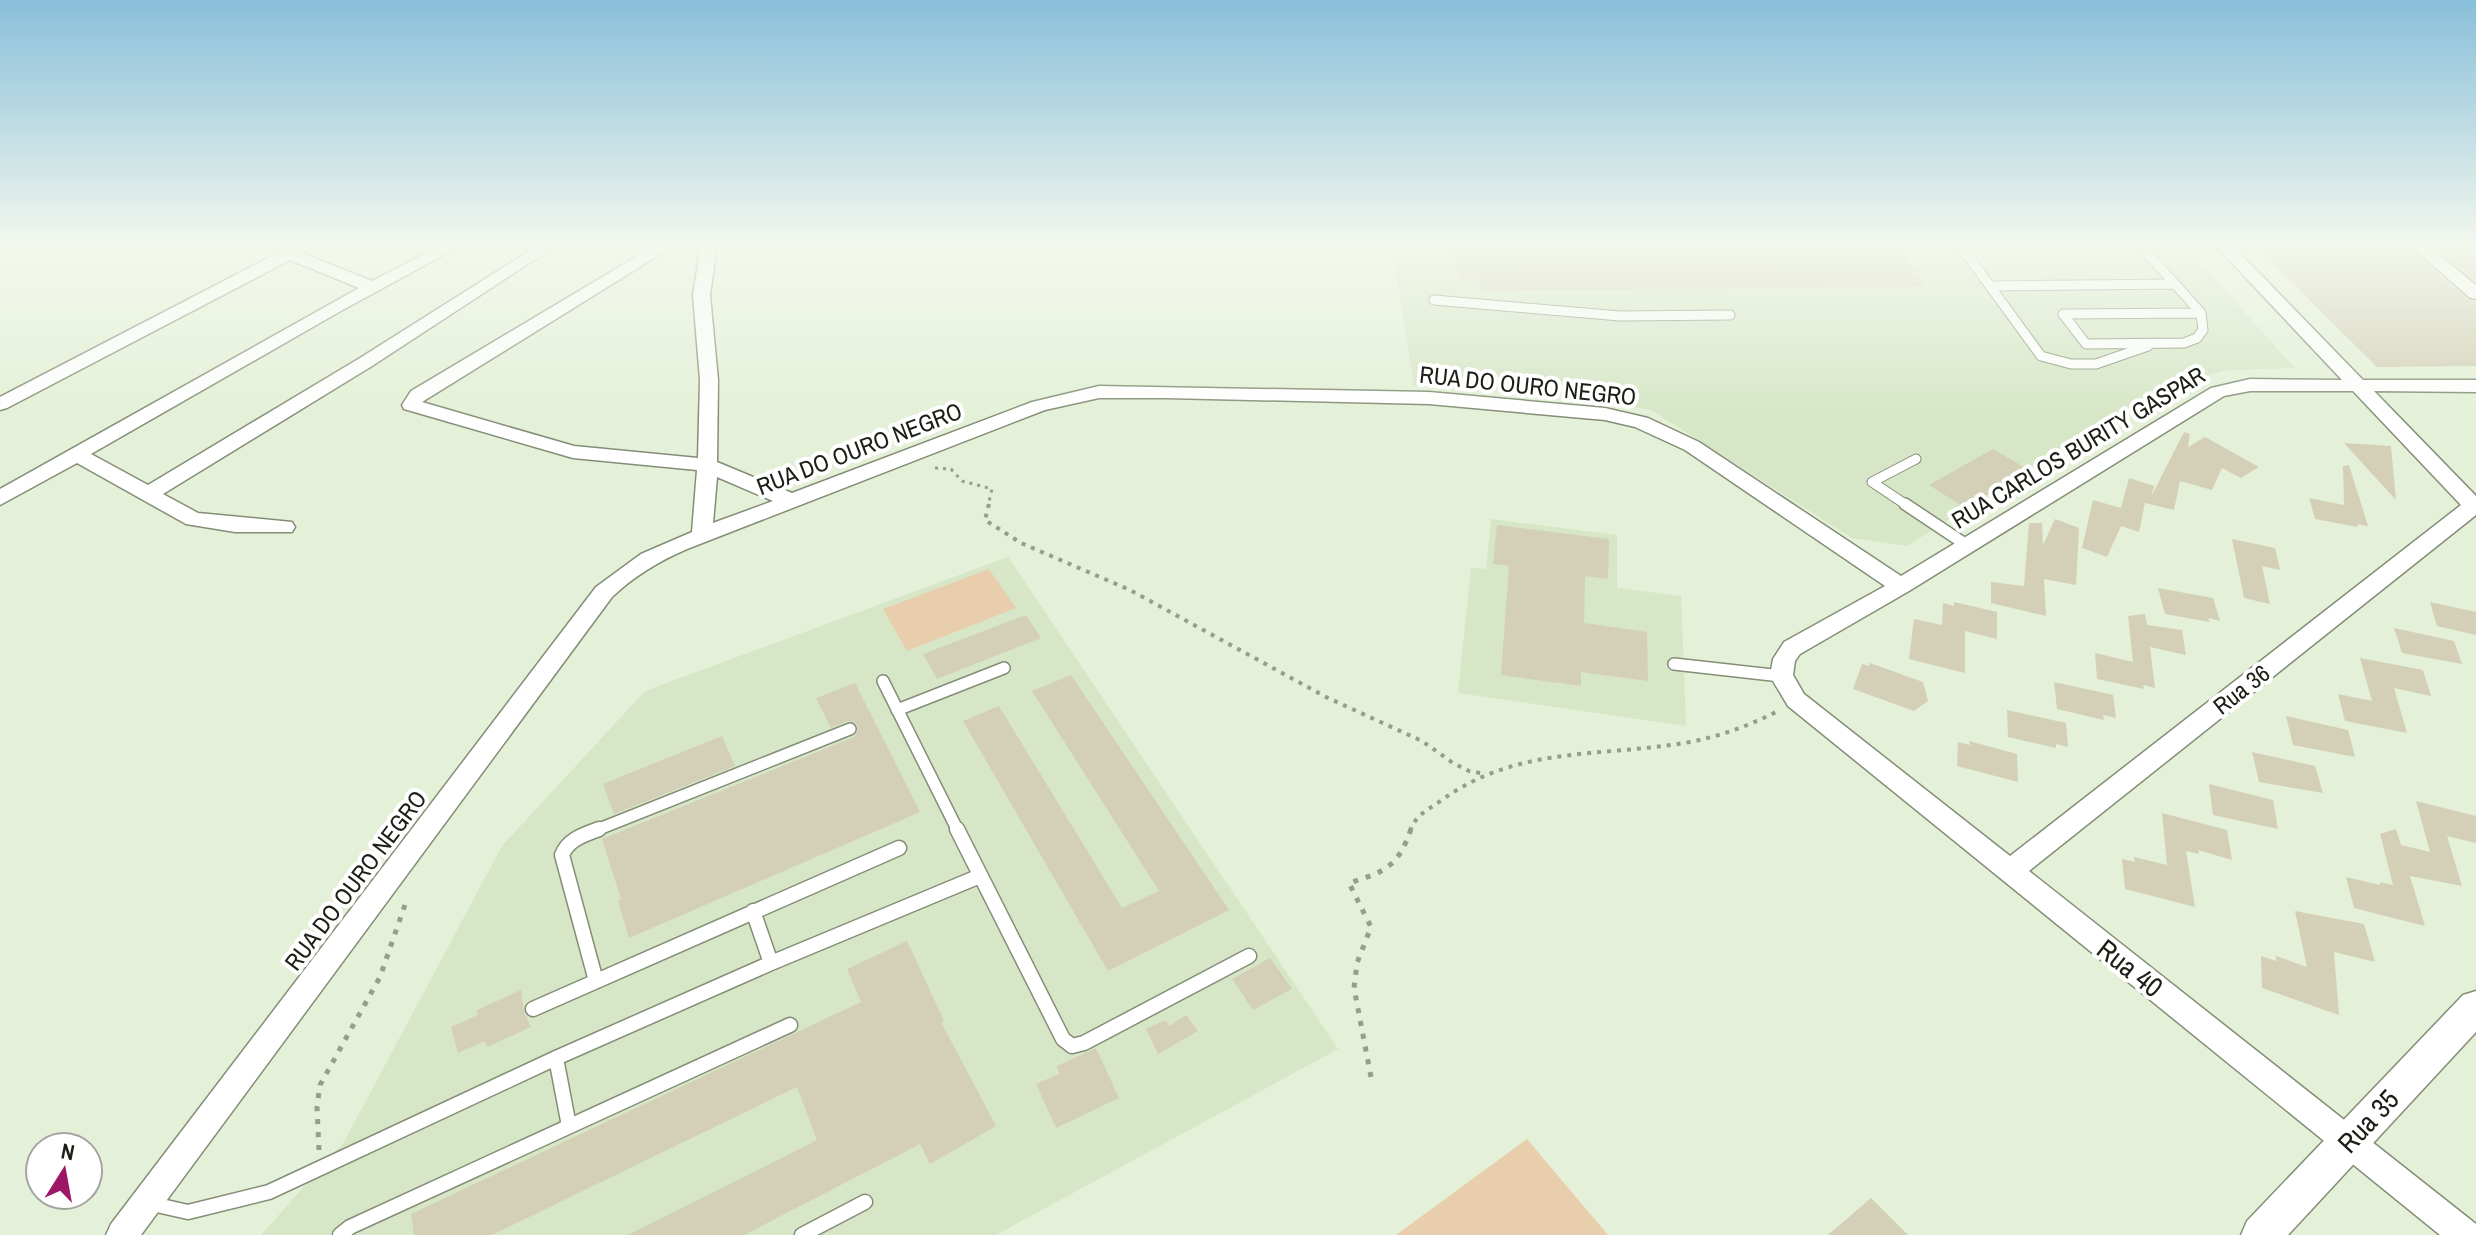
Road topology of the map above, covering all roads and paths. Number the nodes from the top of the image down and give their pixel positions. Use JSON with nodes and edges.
{"nodes":[{"id":1,"x":194,"y":303,"type":"edge"},
{"id":2,"x":346,"y":303,"type":"edge"},
{"id":3,"x":459,"y":303,"type":"edge"},
{"id":4,"x":571,"y":303,"type":"edge"},
{"id":5,"x":702,"y":303,"type":"edge"},
{"id":6,"x":1465,"y":303,"type":"edge"},
{"id":7,"x":2003,"y":303,"type":"edge"},
{"id":8,"x":2192,"y":303,"type":"edge"},
{"id":9,"x":2279,"y":303,"type":"edge"},
{"id":10,"x":2201,"y":313,"type":"junction"},
{"id":11,"x":1730,"y":315,"type":"dead end"},
{"id":12,"x":2154,"y":343,"type":"junction"},
{"id":13,"x":2086,"y":344,"type":"junction"},
{"id":14,"x":2102,"y":366,"type":"junction"},
{"id":15,"x":2361,"y":386,"type":"junction"},
{"id":16,"x":2476,"y":386,"type":"edge"},
{"id":17,"x":0,"y":404,"type":"edge"},
{"id":18,"x":78,"y":455,"type":"junction"},
{"id":19,"x":1916,"y":459,"type":"dead end"},
{"id":20,"x":892,"y":463,"type":"junction"},
{"id":21,"x":707,"y":465,"type":"junction"},
{"id":22,"x":148,"y":494,"type":"junction"},
{"id":23,"x":1984,"y":496,"type":"dead end"},
{"id":24,"x":0,"y":498,"type":"edge"},
{"id":25,"x":792,"y":501,"type":"junction"},
{"id":26,"x":1997,"y":505,"type":"dead end"},
{"id":27,"x":2474,"y":507,"type":"edge"},
{"id":28,"x":285,"y":527,"type":"dead end"},
{"id":29,"x":702,"y":536,"type":"junction"},
{"id":30,"x":1965,"y":544,"type":"junction"},
{"id":31,"x":1901,"y":586,"type":"junction"},
{"id":32,"x":1674,"y":664,"type":"dead end"},
{"id":33,"x":1004,"y":668,"type":"dead end"},
{"id":34,"x":1781,"y":676,"type":"junction"},
{"id":35,"x":883,"y":681,"type":"dead end"},
{"id":36,"x":1796,"y":700,"type":"junction"},
{"id":37,"x":897,"y":710,"type":"junction"},
{"id":38,"x":850,"y":729,"type":"dead end"},
{"id":39,"x":1488,"y":774,"type":"junction"},
{"id":40,"x":899,"y":848,"type":"dead end"},
{"id":41,"x":2009,"y":872,"type":"junction"},
{"id":42,"x":980,"y":876,"type":"junction"},
{"id":43,"x":409,"y":888,"type":"dead end"},
{"id":44,"x":753,"y":911,"type":"junction"},
{"id":45,"x":1249,"y":956,"type":"dead end"},
{"id":46,"x":771,"y":963,"type":"junction"},
{"id":47,"x":596,"y":981,"type":"junction"},
{"id":48,"x":2476,"y":1007,"type":"edge"},
{"id":49,"x":533,"y":1009,"type":"dead end"},
{"id":50,"x":790,"y":1025,"type":"dead end"},
{"id":51,"x":556,"y":1058,"type":"junction"},
{"id":52,"x":1371,"y":1077,"type":"dead end"},
{"id":53,"x":569,"y":1126,"type":"junction"},
{"id":54,"x":2349,"y":1142,"type":"junction"},
{"id":55,"x":320,"y":1168,"type":"junction"},
{"id":56,"x":147,"y":1202,"type":"junction"},
{"id":57,"x":865,"y":1202,"type":"dead end"},
{"id":58,"x":122,"y":1235,"type":"edge"},
{"id":59,"x":340,"y":1235,"type":"edge"},
{"id":60,"x":802,"y":1235,"type":"edge"},
{"id":61,"x":2261,"y":1235,"type":"edge"},
{"id":62,"x":2465,"y":1235,"type":"edge"}],
"edges":[{"from":1,"to":17,"type":"street"},
{"from":2,"to":18,"type":"street"},
{"from":3,"to":22,"type":"street"},
{"from":4,"to":21,"type":"street"},
{"from":5,"to":21,"type":"street"},
{"from":6,"to":11,"type":"lane"},
{"from":7,"to":14,"type":"lane"},
{"from":8,"to":10,"type":"lane"},
{"from":9,"to":15,"type":"street"},
{"from":10,"to":12,"type":"lane"},
{"from":10,"to":13,"type":"lane"},
{"from":12,"to":13,"type":"lane"},
{"from":12,"to":14,"type":"lane"},
{"from":13,"to":14,"type":"lane"},
{"from":15,"to":16,"type":"street","name":"RUA CARLOS BURITY GASPAR"},
{"from":15,"to":27,"type":"street"},
{"from":15,"to":30,"type":"street","name":"RUA CARLOS BURITY GASPAR"},
{"from":18,"to":22,"type":"street"},
{"from":18,"to":24,"type":"street"},
{"from":19,"to":30,"type":"lane"},
{"from":20,"to":25,"type":"street","name":"RUA DO OURO NEGRO"},
{"from":20,"to":31,"type":"street","name":"RUA DO OURO NEGRO"},
{"from":20,"to":39,"type":"path"},
{"from":21,"to":25,"type":"street"},
{"from":21,"to":29,"type":"street"},
{"from":22,"to":28,"type":"street"},
{"from":23,"to":26,"type":"path"},
{"from":25,"to":29,"type":"street","name":"RUA DO OURO NEGRO"},
{"from":27,"to":41,"type":"street","name":"Rua 36"},
{"from":29,"to":56,"type":"street","name":"RUA DO OURO NEGRO"},
{"from":30,"to":31,"type":"street","name":"RUA CARLOS BURITY GASPAR"},
{"from":31,"to":34,"type":"street","name":"RUA CARLOS BURITY GASPAR"},
{"from":32,"to":34,"type":"lane"},
{"from":33,"to":37,"type":"lane"},
{"from":34,"to":36,"type":"street"},
{"from":35,"to":37,"type":"lane"},
{"from":36,"to":39,"type":"path"},
{"from":36,"to":41,"type":"street","name":"Rua 40"},
{"from":37,"to":42,"type":"lane"},
{"from":38,"to":47,"type":"lane"},
{"from":39,"to":52,"type":"path"},
{"from":40,"to":44,"type":"lane"},
{"from":41,"to":54,"type":"street","name":"Rua 40"},
{"from":42,"to":45,"type":"lane"},
{"from":42,"to":46,"type":"lane"},
{"from":43,"to":55,"type":"path"},
{"from":44,"to":46,"type":"lane"},
{"from":44,"to":47,"type":"lane"},
{"from":46,"to":51,"type":"lane"},
{"from":47,"to":49,"type":"lane"},
{"from":48,"to":54,"type":"street","name":"Rua 35"},
{"from":50,"to":53,"type":"lane"},
{"from":51,"to":53,"type":"lane"},
{"from":51,"to":55,"type":"lane"},
{"from":53,"to":59,"type":"lane"},
{"from":54,"to":61,"type":"street","name":"Rua 35"},
{"from":54,"to":62,"type":"street","name":"Rua 40"},
{"from":55,"to":56,"type":"lane"},
{"from":56,"to":58,"type":"street","name":"RUA DO OURO NEGRO"},
{"from":57,"to":60,"type":"lane"}]}
